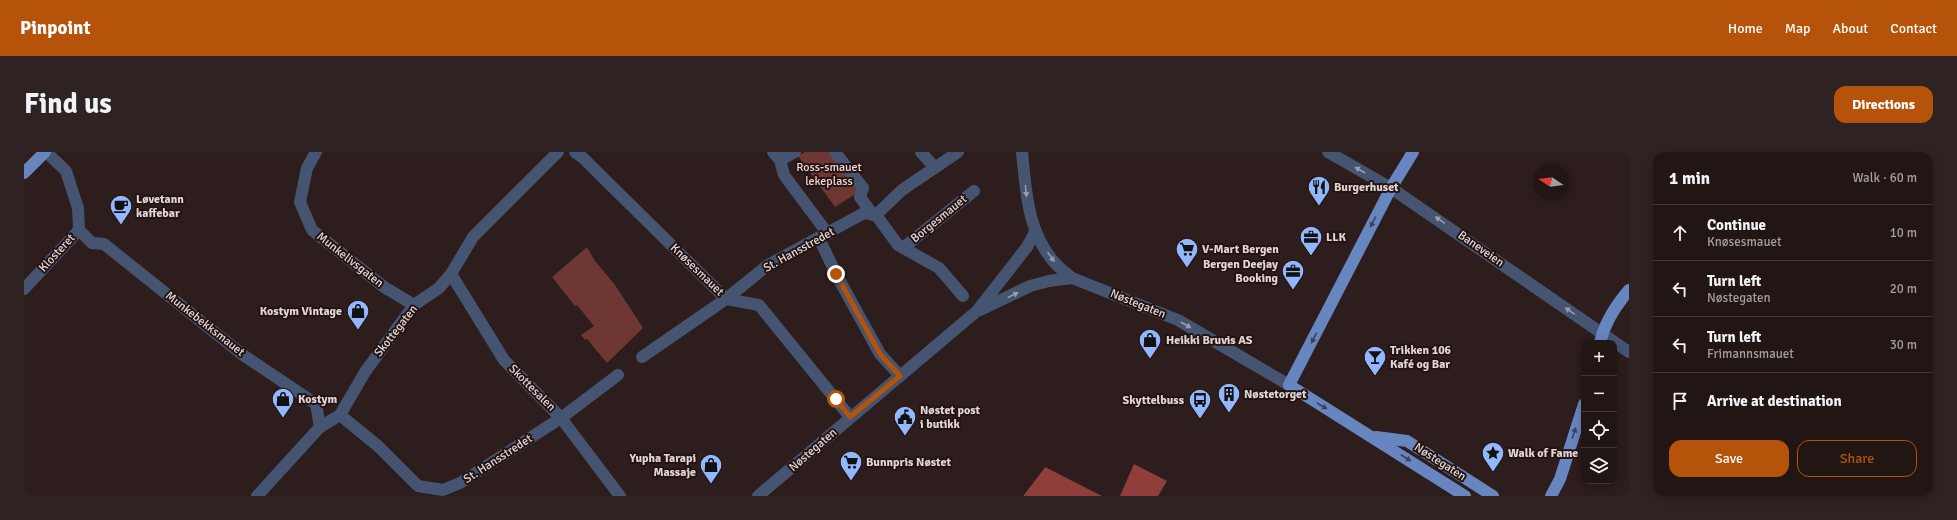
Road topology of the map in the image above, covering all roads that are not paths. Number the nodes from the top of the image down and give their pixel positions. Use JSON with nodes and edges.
{"nodes":[{"id":1,"x":45,"y":152,"type":"edge"},
{"id":2,"x":316,"y":152,"type":"edge"},
{"id":3,"x":558,"y":152,"type":"edge"},
{"id":4,"x":575,"y":152,"type":"edge"},
{"id":5,"x":795,"y":152,"type":"edge"},
{"id":6,"x":835,"y":152,"type":"edge"},
{"id":7,"x":921,"y":152,"type":"edge"},
{"id":8,"x":958,"y":152,"type":"edge"},
{"id":9,"x":1022,"y":152,"type":"edge"},
{"id":10,"x":1328,"y":152,"type":"edge"},
{"id":11,"x":1413,"y":152,"type":"edge"},
{"id":12,"x":776,"y":156,"type":"edge"},
{"id":13,"x":935,"y":168,"type":"junction"},
{"id":14,"x":24,"y":173,"type":"edge"},
{"id":15,"x":1391,"y":188,"type":"junction"},
{"id":16,"x":974,"y":191,"type":"dead end"},
{"id":17,"x":875,"y":215,"type":"junction"},
{"id":18,"x":79,"y":230,"type":"junction"},
{"id":19,"x":1035,"y":232,"type":"junction"},
{"id":20,"x":823,"y":236,"type":"junction"},
{"id":21,"x":903,"y":248,"type":"junction"},
{"id":22,"x":451,"y":274,"type":"junction"},
{"id":23,"x":1072,"y":278,"type":"junction"},
{"id":24,"x":24,"y":289,"type":"edge"},
{"id":25,"x":1629,"y":290,"type":"edge"},
{"id":26,"x":963,"y":296,"type":"dead end"},
{"id":27,"x":726,"y":299,"type":"junction"},
{"id":28,"x":414,"y":305,"type":"junction"},
{"id":29,"x":977,"y":312,"type":"junction"},
{"id":30,"x":1601,"y":338,"type":"edge"},
{"id":31,"x":1629,"y":352,"type":"edge"},
{"id":32,"x":642,"y":357,"type":"dead end"},
{"id":33,"x":618,"y":375,"type":"dead end"},
{"id":34,"x":900,"y":376,"type":"junction"},
{"id":35,"x":1289,"y":385,"type":"junction"},
{"id":36,"x":1581,"y":412,"type":"edge"},
{"id":37,"x":340,"y":416,"type":"junction"},
{"id":38,"x":850,"y":417,"type":"junction"},
{"id":39,"x":561,"y":418,"type":"junction"},
{"id":40,"x":320,"y":427,"type":"junction"},
{"id":41,"x":1373,"y":437,"type":"junction"},
{"id":42,"x":257,"y":496,"type":"edge"},
{"id":43,"x":620,"y":496,"type":"edge"},
{"id":44,"x":758,"y":496,"type":"edge"},
{"id":45,"x":1465,"y":496,"type":"edge"},
{"id":46,"x":1493,"y":496,"type":"edge"},
{"id":47,"x":1551,"y":496,"type":"edge"}],
"edges":[{"from":1,"to":14,"type":"main road","name":"Klosteret"},
{"from":1,"to":18,"type":"street","name":"Klosteret"},
{"from":2,"to":28,"type":"street","name":"Munkelivsgaten"},
{"from":3,"to":22,"type":"street","name":"Skottegaten"},
{"from":4,"to":27,"type":"street","name":"Knøsesmauet"},
{"from":5,"to":12,"type":"street"},
{"from":6,"to":17,"type":"street"},
{"from":7,"to":13,"type":"street"},
{"from":8,"to":13,"type":"street"},
{"from":9,"to":19,"type":"street","one_way":true},
{"from":15,"to":10,"type":"street","name":"Baneveien","one_way":true},
{"from":11,"to":15,"type":"main road"},
{"from":12,"to":20,"type":"street"},
{"from":13,"to":17,"type":"street"},
{"from":30,"to":15,"type":"street","name":"Baneveien","one_way":true},
{"from":15,"to":35,"type":"main road","one_way":true},
{"from":16,"to":21,"type":"street","name":"Borgesmauet"},
{"from":17,"to":20,"type":"street","name":"St. Hansstredet"},
{"from":17,"to":21,"type":"street"},
{"from":18,"to":24,"type":"street","name":"Klosteret"},
{"from":18,"to":40,"type":"street","name":"Munkebekksmauet"},
{"from":19,"to":23,"type":"street","one_way":true},
{"from":19,"to":29,"type":"street","name":"Nøstegaten"},
{"from":20,"to":27,"type":"street","name":"St. Hansstredet"},
{"from":20,"to":34,"type":"street"},
{"from":21,"to":26,"type":"street"},
{"from":22,"to":28,"type":"street","name":"Skottegaten"},
{"from":22,"to":39,"type":"street","name":"Skottesalen"},
{"from":29,"to":23,"type":"street","name":"Nøstegaten","one_way":true},
{"from":23,"to":35,"type":"street","name":"Nøstegaten","one_way":true},
{"from":25,"to":30,"type":"main road"},
{"from":27,"to":32,"type":"street","name":"St. Hansstredet"},
{"from":27,"to":38,"type":"street","name":"Knøsesmauet"},
{"from":28,"to":37,"type":"street","name":"Skottegaten"},
{"from":29,"to":34,"type":"street","name":"Nøstegaten"},
{"from":30,"to":31,"type":"street","name":"Baneveien"},
{"from":33,"to":39,"type":"street","name":"St. Hansstredet"},
{"from":34,"to":38,"type":"street","name":"Nøstegaten"},
{"from":35,"to":41,"type":"main road","one_way":true},
{"from":47,"to":36,"type":"main road","one_way":true},
{"from":37,"to":39,"type":"street","name":"St. Hansstredet"},
{"from":37,"to":40,"type":"street"},
{"from":38,"to":44,"type":"street","name":"Nøstegaten"},
{"from":39,"to":43,"type":"street","name":"Skottesalen"},
{"from":40,"to":42,"type":"street"},
{"from":41,"to":45,"type":"main road","name":"Nøstegaten","one_way":true},
{"from":41,"to":46,"type":"main road","name":"Nøstegaten"}]}
